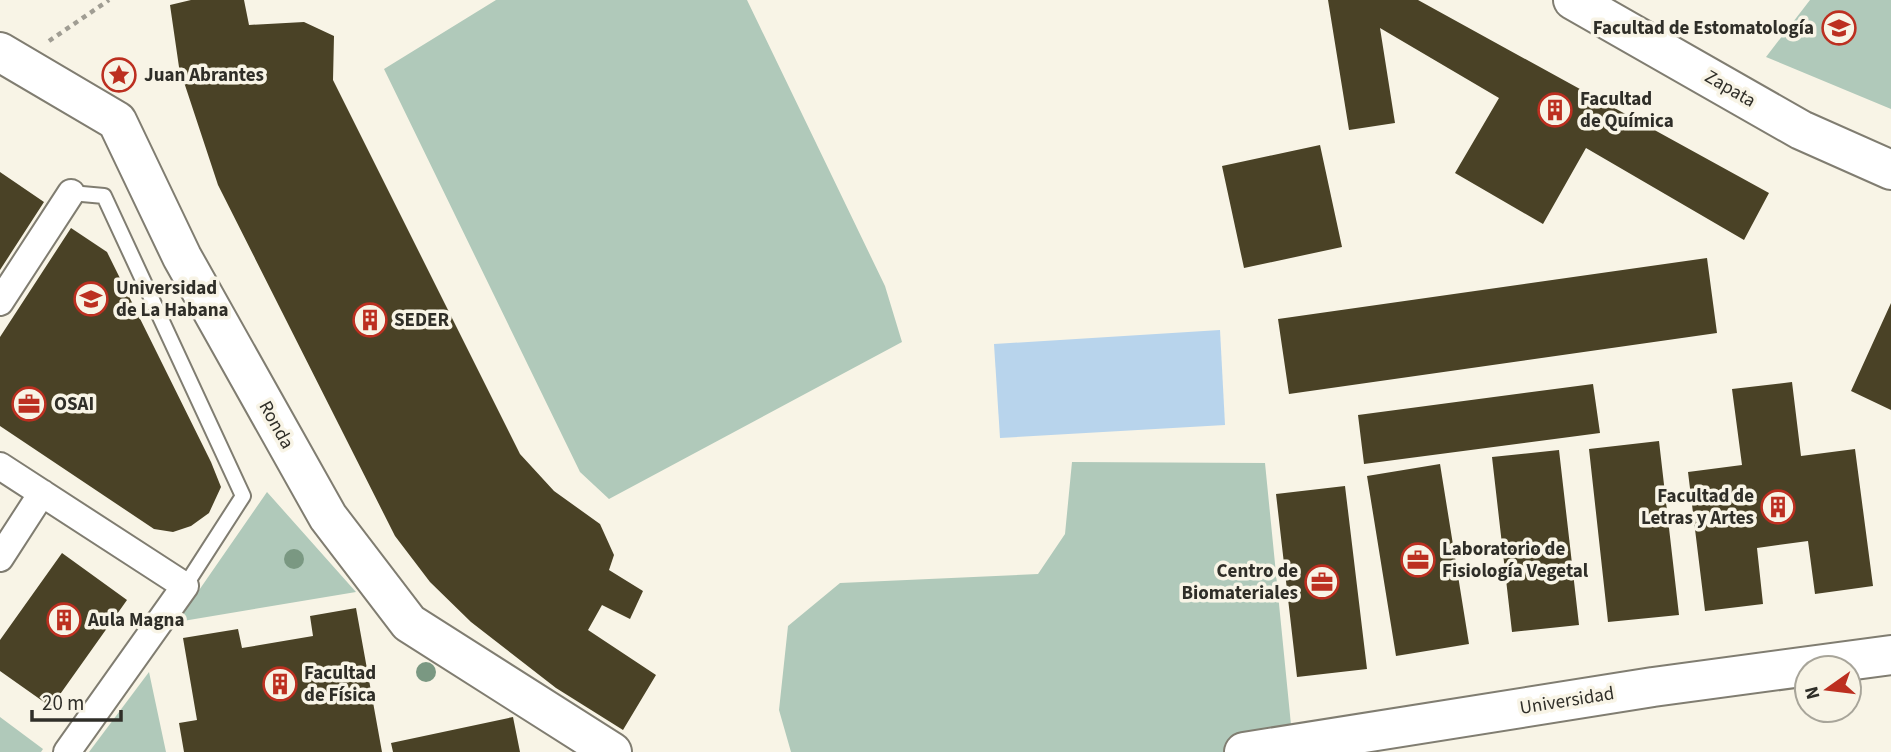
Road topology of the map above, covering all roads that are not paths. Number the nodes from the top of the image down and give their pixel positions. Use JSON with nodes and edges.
{"nodes":[{"id":1,"x":1573,"y":0,"type":"edge"},
{"id":2,"x":6,"y":52,"type":"edge"},
{"id":3,"x":1891,"y":170,"type":"edge"},
{"id":4,"x":71,"y":193,"type":"joint"},
{"id":5,"x":0,"y":302,"type":"edge"},
{"id":6,"x":0,"y":466,"type":"edge"},
{"id":7,"x":42,"y":494,"type":"junction"},
{"id":8,"x":0,"y":558,"type":"edge"},
{"id":9,"x":185,"y":586,"type":"junction"},
{"id":10,"x":1891,"y":655,"type":"edge"},
{"id":11,"x":67,"y":752,"type":"edge"},
{"id":12,"x":612,"y":752,"type":"edge"},
{"id":13,"x":1244,"y":752,"type":"edge"}],
"edges":[{"from":1,"to":3,"type":"main road","name":"Zapata"},
{"from":2,"to":12,"type":"main road","name":"Ronda"},
{"from":4,"to":5,"type":"street"},
{"from":4,"to":9,"type":"lane"},
{"from":6,"to":7,"type":"street"},
{"from":7,"to":8,"type":"street"},
{"from":7,"to":9,"type":"street"},
{"from":9,"to":11,"type":"street"},
{"from":10,"to":13,"type":"main road","name":"Universidad"}]}
